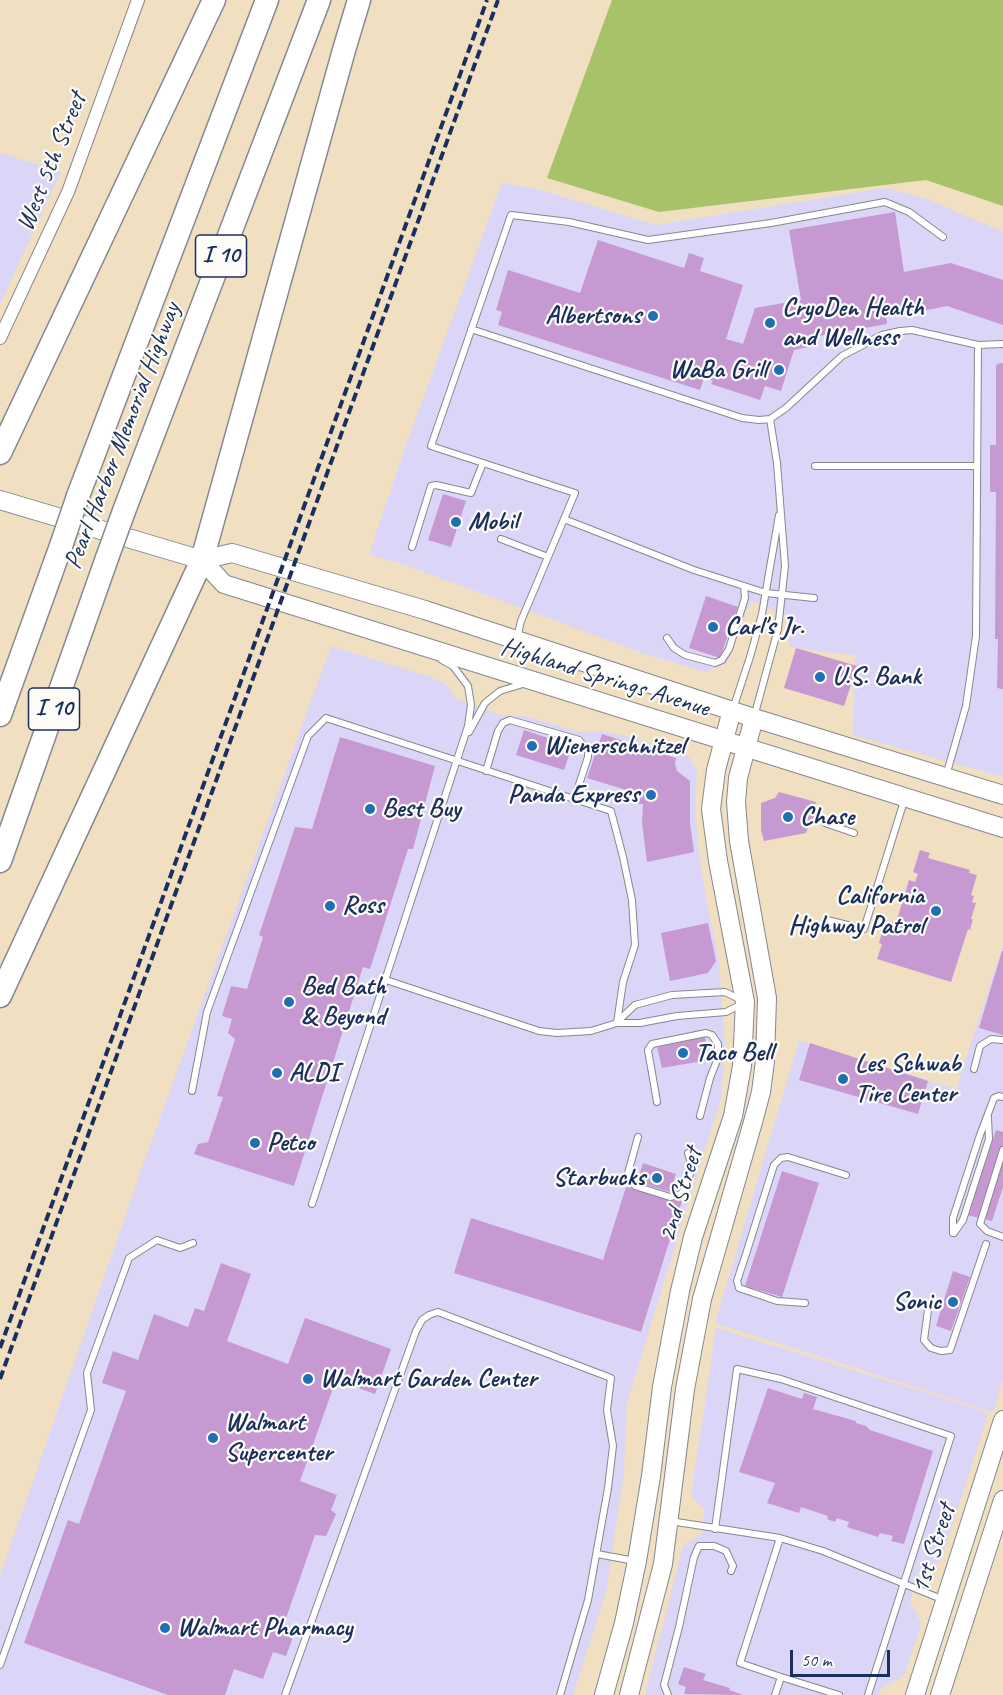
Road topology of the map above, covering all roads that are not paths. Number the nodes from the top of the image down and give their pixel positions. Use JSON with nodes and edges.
{"nodes":[{"id":1,"x":138,"y":0,"type":"edge"},
{"id":2,"x":214,"y":0,"type":"edge"},
{"id":3,"x":267,"y":0,"type":"edge"},
{"id":4,"x":319,"y":0,"type":"edge"},
{"id":5,"x":359,"y":0,"type":"edge"},
{"id":6,"x":943,"y":237,"type":"dead end"},
{"id":7,"x":471,"y":329,"type":"junction"},
{"id":8,"x":0,"y":338,"type":"edge"},
{"id":9,"x":1003,"y":344,"type":"edge"},
{"id":10,"x":978,"y":345,"type":"junction"},
{"id":11,"x":770,"y":419,"type":"junction"},
{"id":12,"x":0,"y":453,"type":"edge"},
{"id":13,"x":483,"y":463,"type":"junction"},
{"id":14,"x":815,"y":466,"type":"dead end"},
{"id":15,"x":977,"y":466,"type":"junction"},
{"id":16,"x":0,"y":500,"type":"edge"},
{"id":17,"x":780,"y":509,"type":"junction"},
{"id":18,"x":564,"y":519,"type":"junction"},
{"id":19,"x":501,"y":539,"type":"dead end"},
{"id":20,"x":412,"y":547,"type":"dead end"},
{"id":21,"x":548,"y":556,"type":"junction"},
{"id":22,"x":202,"y":560,"type":"junction"},
{"id":23,"x":744,"y":586,"type":"junction"},
{"id":24,"x":766,"y":593,"type":"junction"},
{"id":25,"x":783,"y":596,"type":"junction"},
{"id":26,"x":813,"y":598,"type":"dead end"},
{"id":27,"x":667,"y":638,"type":"dead end"},
{"id":28,"x":516,"y":641,"type":"junction"},
{"id":29,"x":418,"y":645,"type":"junction"},
{"id":30,"x":556,"y":689,"type":"junction"},
{"id":31,"x":732,"y":710,"type":"junction"},
{"id":32,"x":0,"y":715,"type":"edge"},
{"id":33,"x":754,"y":718,"type":"junction"},
{"id":34,"x":724,"y":742,"type":"junction"},
{"id":35,"x":464,"y":743,"type":"junction"},
{"id":36,"x":746,"y":748,"type":"junction"},
{"id":37,"x":458,"y":760,"type":"junction"},
{"id":38,"x":486,"y":771,"type":"junction"},
{"id":39,"x":945,"y":777,"type":"junction"},
{"id":40,"x":1003,"y":795,"type":"edge"},
{"id":41,"x":905,"y":798,"type":"junction"},
{"id":42,"x":574,"y":800,"type":"junction"},
{"id":43,"x":825,"y":823,"type":"dead end"},
{"id":44,"x":1003,"y":828,"type":"edge"},
{"id":45,"x":854,"y":833,"type":"dead end"},
{"id":46,"x":0,"y":861,"type":"edge"},
{"id":47,"x":827,"y":920,"type":"dead end"},
{"id":48,"x":386,"y":981,"type":"junction"},
{"id":49,"x":0,"y":996,"type":"edge"},
{"id":50,"x":745,"y":1002,"type":"junction"},
{"id":51,"x":617,"y":1023,"type":"junction"},
{"id":52,"x":1003,"y":1040,"type":"edge"},
{"id":53,"x":974,"y":1069,"type":"dead end"},
{"id":54,"x":192,"y":1091,"type":"dead end"},
{"id":55,"x":1003,"y":1097,"type":"edge"},
{"id":56,"x":657,"y":1102,"type":"dead end"},
{"id":57,"x":700,"y":1116,"type":"dead end"},
{"id":58,"x":638,"y":1137,"type":"dead end"},
{"id":59,"x":1003,"y":1150,"type":"edge"},
{"id":60,"x":688,"y":1153,"type":"dead end"},
{"id":61,"x":846,"y":1175,"type":"dead end"},
{"id":62,"x":711,"y":1183,"type":"junction"},
{"id":63,"x":312,"y":1204,"type":"dead end"},
{"id":64,"x":953,"y":1233,"type":"dead end"},
{"id":65,"x":1003,"y":1237,"type":"edge"},
{"id":66,"x":193,"y":1244,"type":"dead end"},
{"id":67,"x":986,"y":1244,"type":"dead end"},
{"id":68,"x":702,"y":1299,"type":"junction"},
{"id":69,"x":805,"y":1303,"type":"dead end"},
{"id":70,"x":928,"y":1310,"type":"dead end"},
{"id":71,"x":662,"y":1388,"type":"junction"},
{"id":72,"x":1003,"y":1420,"type":"edge"},
{"id":73,"x":1003,"y":1500,"type":"edge"},
{"id":74,"x":669,"y":1521,"type":"junction"},
{"id":75,"x":715,"y":1529,"type":"junction"},
{"id":76,"x":780,"y":1538,"type":"junction"},
{"id":77,"x":597,"y":1554,"type":"junction"},
{"id":78,"x":637,"y":1561,"type":"junction"},
{"id":79,"x":731,"y":1571,"type":"dead end"},
{"id":80,"x":904,"y":1584,"type":"junction"},
{"id":81,"x":945,"y":1600,"type":"junction"},
{"id":82,"x":624,"y":1623,"type":"junction"},
{"id":83,"x":0,"y":1665,"type":"edge"},
{"id":84,"x":781,"y":1677,"type":"junction"},
{"id":85,"x":285,"y":1695,"type":"edge"},
{"id":86,"x":560,"y":1695,"type":"edge"},
{"id":87,"x":604,"y":1695,"type":"edge"},
{"id":88,"x":615,"y":1695,"type":"edge"},
{"id":89,"x":630,"y":1695,"type":"edge"},
{"id":90,"x":668,"y":1695,"type":"edge"},
{"id":91,"x":775,"y":1695,"type":"edge"},
{"id":92,"x":839,"y":1695,"type":"edge"},
{"id":93,"x":868,"y":1695,"type":"edge"},
{"id":94,"x":915,"y":1695,"type":"edge"},
{"id":95,"x":940,"y":1695,"type":"edge"}],
"edges":[{"from":1,"to":8,"type":"street","name":"West 5th Street"},
{"from":2,"to":12,"type":"highway"},
{"from":3,"to":32,"type":"highway","name":"Pearl Harbor Memorial Highway","number":"I 10","bridge":true},
{"from":4,"to":46,"type":"highway","name":"Pearl Harbor Memorial Highway","number":"I 10","bridge":true},
{"from":5,"to":22,"type":"highway"},
{"from":6,"to":7,"type":"lane"},
{"from":7,"to":11,"type":"lane"},
{"from":7,"to":13,"type":"lane"},
{"from":9,"to":10,"type":"lane"},
{"from":10,"to":11,"type":"lane"},
{"from":10,"to":15,"type":"lane"},
{"from":11,"to":17,"type":"lane"},
{"from":13,"to":18,"type":"lane"},
{"from":13,"to":20,"type":"lane"},
{"from":14,"to":15,"type":"lane"},
{"from":15,"to":39,"type":"lane"},
{"from":16,"to":22,"type":"street","name":"Highland Springs Avenue"},
{"from":17,"to":24,"type":"lane"},
{"from":17,"to":25,"type":"lane"},
{"from":18,"to":21,"type":"lane"},
{"from":18,"to":23,"type":"lane"},
{"from":19,"to":21,"type":"lane"},
{"from":21,"to":28,"type":"lane"},
{"from":22,"to":28,"type":"street","name":"Highland Springs Avenue"},
{"from":22,"to":29,"type":"street","name":"Highland Springs Avenue"},
{"from":22,"to":49,"type":"highway"},
{"from":23,"to":24,"type":"lane"},
{"from":23,"to":27,"type":"lane"},
{"from":24,"to":25,"type":"lane"},
{"from":24,"to":31,"type":"lane"},
{"from":25,"to":26,"type":"lane"},
{"from":25,"to":33,"type":"lane"},
{"from":28,"to":31,"type":"street","name":"Highland Springs Avenue"},
{"from":29,"to":30,"type":"street","name":"Highland Springs Avenue"},
{"from":29,"to":35,"type":"lane"},
{"from":30,"to":34,"type":"street","name":"Highland Springs Avenue"},
{"from":30,"to":35,"type":"lane"},
{"from":31,"to":33,"type":"street","name":"Highland Springs Avenue"},
{"from":31,"to":34,"type":"street","name":"2nd Street"},
{"from":33,"to":36,"type":"street","name":"2nd Street"},
{"from":33,"to":39,"type":"street","name":"Highland Springs Avenue"},
{"from":34,"to":36,"type":"street","name":"Highland Springs Avenue"},
{"from":34,"to":50,"type":"street","name":"2nd Street"},
{"from":35,"to":37,"type":"lane"},
{"from":36,"to":41,"type":"street","name":"Highland Springs Avenue"},
{"from":36,"to":68,"type":"street","name":"2nd Street"},
{"from":37,"to":38,"type":"lane"},
{"from":37,"to":48,"type":"lane"},
{"from":37,"to":54,"type":"lane"},
{"from":38,"to":42,"type":"lane"},
{"from":38,"to":42,"type":"lane"},
{"from":39,"to":40,"type":"street","name":"Highland Springs Avenue"},
{"from":41,"to":44,"type":"street","name":"Highland Springs Avenue"},
{"from":41,"to":47,"type":"lane"},
{"from":42,"to":51,"type":"lane"},
{"from":43,"to":45,"type":"lane"},
{"from":48,"to":51,"type":"lane"},
{"from":48,"to":63,"type":"lane"},
{"from":50,"to":51,"type":"lane"},
{"from":50,"to":51,"type":"lane"},
{"from":50,"to":62,"type":"street","name":"2nd Street"},
{"from":52,"to":53,"type":"lane"},
{"from":55,"to":64,"type":"lane"},
{"from":56,"to":57,"type":"lane"},
{"from":58,"to":60,"type":"lane"},
{"from":59,"to":65,"type":"lane"},
{"from":61,"to":69,"type":"lane"},
{"from":62,"to":68,"type":"street"},
{"from":62,"to":71,"type":"street","name":"2nd Street"},
{"from":66,"to":83,"type":"lane"},
{"from":67,"to":70,"type":"lane"},
{"from":68,"to":74,"type":"street","name":"2nd Street"},
{"from":71,"to":74,"type":"street"},
{"from":71,"to":78,"type":"street","name":"2nd Street"},
{"from":72,"to":81,"type":"street","name":"1st Street"},
{"from":73,"to":95,"type":"street","name":"1st Street"},
{"from":74,"to":75,"type":"lane"},
{"from":74,"to":89,"type":"street","name":"2nd Street"},
{"from":75,"to":76,"type":"lane"},
{"from":75,"to":80,"type":"lane"},
{"from":76,"to":80,"type":"lane"},
{"from":76,"to":84,"type":"lane"},
{"from":77,"to":78,"type":"lane"},
{"from":77,"to":85,"type":"lane"},
{"from":77,"to":86,"type":"lane"},
{"from":78,"to":82,"type":"street","name":"2nd Street"},
{"from":79,"to":90,"type":"lane"},
{"from":80,"to":81,"type":"lane"},
{"from":80,"to":93,"type":"lane"},
{"from":81,"to":94,"type":"street","name":"1st Street"},
{"from":82,"to":87,"type":"street","name":"2nd Street"},
{"from":82,"to":88,"type":"street"},
{"from":84,"to":91,"type":"lane"},
{"from":84,"to":92,"type":"lane"}]}
